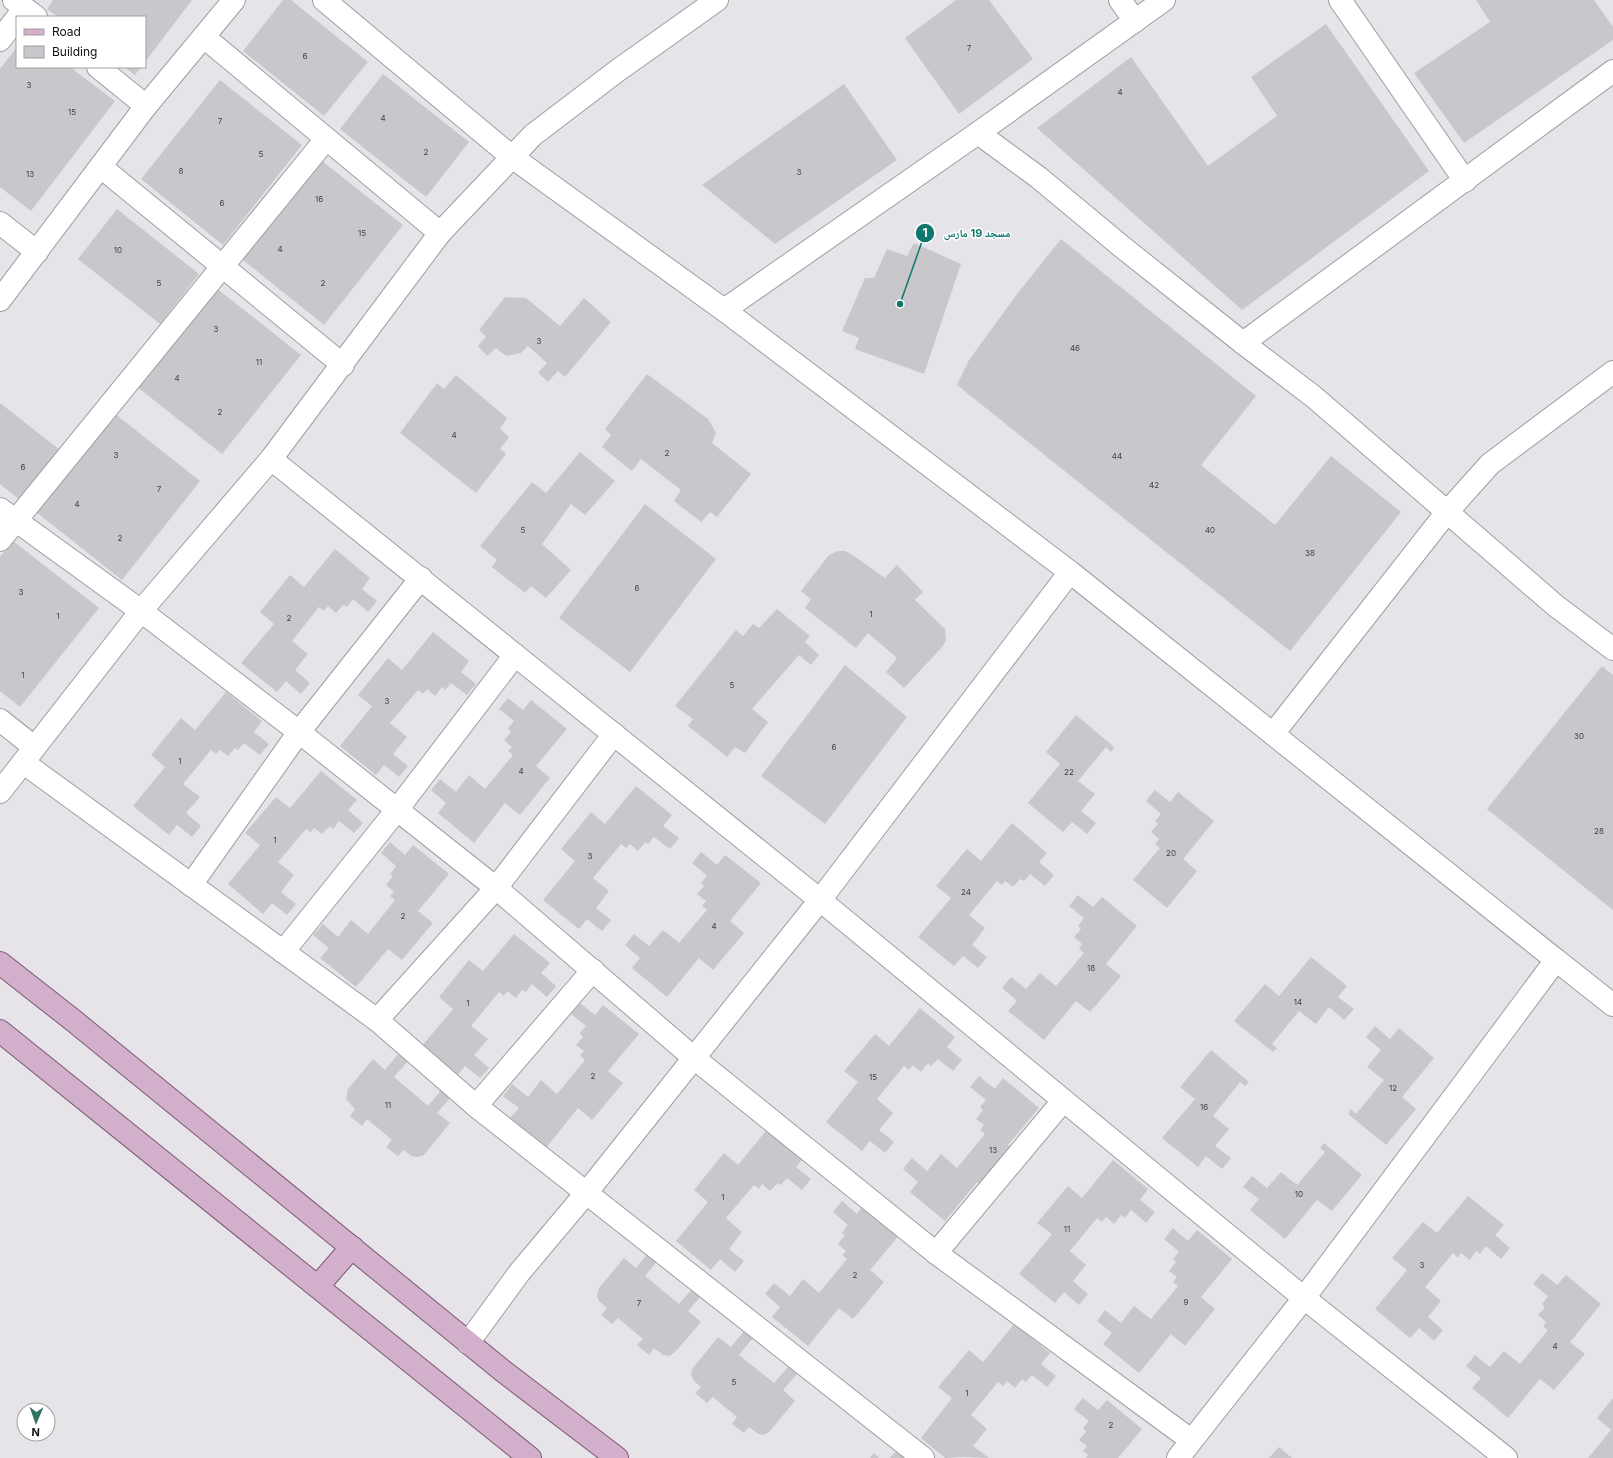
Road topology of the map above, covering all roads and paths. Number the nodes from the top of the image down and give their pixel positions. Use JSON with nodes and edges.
{"nodes":[{"id":1,"x":234,"y":0,"type":"edge"},
{"id":2,"x":324,"y":0,"type":"edge"},
{"id":3,"x":717,"y":0,"type":"edge"},
{"id":4,"x":1120,"y":0,"type":"edge"},
{"id":5,"x":1164,"y":0,"type":"edge"},
{"id":6,"x":1340,"y":0,"type":"edge"},
{"id":7,"x":16,"y":20,"type":"edge"},
{"id":8,"x":1135,"y":21,"type":"junction"},
{"id":9,"x":204,"y":37,"type":"junction"},
{"id":10,"x":0,"y":40,"type":"edge"},
{"id":11,"x":99,"y":68,"type":"edge"},
{"id":12,"x":1613,"y":71,"type":"edge"},
{"id":13,"x":146,"y":106,"type":"junction"},
{"id":14,"x":978,"y":134,"type":"junction"},
{"id":15,"x":326,"y":139,"type":"junction"},
{"id":16,"x":512,"y":156,"type":"junction"},
{"id":17,"x":101,"y":167,"type":"junction"},
{"id":18,"x":1465,"y":181,"type":"junction"},
{"id":19,"x":0,"y":223,"type":"edge"},
{"id":20,"x":440,"y":233,"type":"junction"},
{"id":21,"x":37,"y":252,"type":"junction"},
{"id":22,"x":222,"y":265,"type":"junction"},
{"id":23,"x":0,"y":300,"type":"edge"},
{"id":24,"x":724,"y":310,"type":"junction"},
{"id":25,"x":1243,"y":344,"type":"junction"},
{"id":26,"x":343,"y":365,"type":"junction"},
{"id":27,"x":1613,"y":372,"type":"edge"},
{"id":28,"x":271,"y":459,"type":"junction"},
{"id":29,"x":1447,"y":512,"type":"junction"},
{"id":30,"x":7,"y":515,"type":"edge"},
{"id":31,"x":0,"y":540,"type":"edge"},
{"id":32,"x":1070,"y":572,"type":"junction"},
{"id":33,"x":421,"y":578,"type":"junction"},
{"id":34,"x":141,"y":611,"type":"junction"},
{"id":35,"x":1613,"y":649,"type":"edge"},
{"id":36,"x":515,"y":655,"type":"junction"},
{"id":37,"x":0,"y":720,"type":"edge"},
{"id":38,"x":299,"y":732,"type":"junction"},
{"id":39,"x":614,"y":734,"type":"junction"},
{"id":40,"x":1274,"y":734,"type":"junction"},
{"id":41,"x":29,"y":755,"type":"junction"},
{"id":42,"x":0,"y":792,"type":"edge"},
{"id":43,"x":396,"y":811,"type":"junction"},
{"id":44,"x":191,"y":886,"type":"junction"},
{"id":45,"x":496,"y":888,"type":"junction"},
{"id":46,"x":820,"y":900,"type":"junction"},
{"id":47,"x":283,"y":952,"type":"junction"},
{"id":48,"x":1556,"y":960,"type":"junction"},
{"id":49,"x":0,"y":963,"type":"edge"},
{"id":50,"x":593,"y":970,"type":"junction"},
{"id":51,"x":1613,"y":1005,"type":"edge"},
{"id":52,"x":377,"y":1020,"type":"junction"},
{"id":53,"x":0,"y":1031,"type":"edge"},
{"id":54,"x":694,"y":1058,"type":"junction"},
{"id":55,"x":1063,"y":1101,"type":"junction"},
{"id":56,"x":476,"y":1106,"type":"junction"},
{"id":57,"x":586,"y":1192,"type":"junction"},
{"id":58,"x":352,"y":1247,"type":"junction"},
{"id":59,"x":936,"y":1253,"type":"junction"},
{"id":60,"x":318,"y":1286,"type":"junction"},
{"id":61,"x":1304,"y":1298,"type":"junction"},
{"id":62,"x":468,"y":1343,"type":"junction"},
{"id":63,"x":1191,"y":1440,"type":"junction"},
{"id":64,"x":530,"y":1458,"type":"edge"},
{"id":65,"x":617,"y":1458,"type":"edge"},
{"id":66,"x":923,"y":1458,"type":"edge"},
{"id":67,"x":1178,"y":1458,"type":"edge"},
{"id":68,"x":1506,"y":1458,"type":"edge"}],
"edges":[{"from":1,"to":9,"type":"street"},
{"from":2,"to":16,"type":"street"},
{"from":3,"to":16,"type":"street"},
{"from":4,"to":8,"type":"street"},
{"from":5,"to":8,"type":"street"},
{"from":6,"to":18,"type":"street"},
{"from":7,"to":10,"type":"street"},
{"from":8,"to":14,"type":"street"},
{"from":9,"to":13,"type":"street"},
{"from":9,"to":15,"type":"street"},
{"from":11,"to":13,"type":"street"},
{"from":12,"to":18,"type":"street"},
{"from":13,"to":17,"type":"street"},
{"from":14,"to":24,"type":"street"},
{"from":14,"to":25,"type":"street"},
{"from":15,"to":20,"type":"street"},
{"from":15,"to":22,"type":"street"},
{"from":16,"to":20,"type":"street"},
{"from":16,"to":24,"type":"street"},
{"from":17,"to":21,"type":"street"},
{"from":17,"to":22,"type":"street"},
{"from":18,"to":25,"type":"street"},
{"from":19,"to":21,"type":"street"},
{"from":20,"to":26,"type":"street"},
{"from":21,"to":23,"type":"street"},
{"from":22,"to":26,"type":"street"},
{"from":22,"to":30,"type":"street"},
{"from":24,"to":32,"type":"street"},
{"from":25,"to":29,"type":"street"},
{"from":26,"to":28,"type":"street"},
{"from":27,"to":29,"type":"street"},
{"from":28,"to":33,"type":"street"},
{"from":28,"to":34,"type":"street"},
{"from":29,"to":35,"type":"street"},
{"from":29,"to":40,"type":"street"},
{"from":30,"to":31,"type":"street"},
{"from":30,"to":34,"type":"street"},
{"from":32,"to":40,"type":"street"},
{"from":32,"to":46,"type":"street"},
{"from":33,"to":36,"type":"street"},
{"from":33,"to":38,"type":"street"},
{"from":34,"to":38,"type":"street"},
{"from":34,"to":41,"type":"street"},
{"from":36,"to":39,"type":"street"},
{"from":36,"to":43,"type":"street"},
{"from":37,"to":41,"type":"street"},
{"from":38,"to":43,"type":"street"},
{"from":38,"to":44,"type":"street"},
{"from":39,"to":45,"type":"street"},
{"from":39,"to":46,"type":"street"},
{"from":40,"to":48,"type":"street"},
{"from":41,"to":42,"type":"street"},
{"from":41,"to":44,"type":"street"},
{"from":43,"to":45,"type":"street"},
{"from":43,"to":47,"type":"street"},
{"from":44,"to":47,"type":"street"},
{"from":45,"to":50,"type":"street"},
{"from":45,"to":52,"type":"street"},
{"from":46,"to":54,"type":"street"},
{"from":46,"to":55,"type":"street"},
{"from":47,"to":52,"type":"street"},
{"from":48,"to":51,"type":"street"},
{"from":48,"to":61,"type":"street"},
{"from":49,"to":58,"type":"main road"},
{"from":50,"to":54,"type":"street"},
{"from":50,"to":56,"type":"street"},
{"from":52,"to":56,"type":"street"},
{"from":53,"to":60,"type":"main road"},
{"from":54,"to":57,"type":"street"},
{"from":54,"to":59,"type":"street"},
{"from":55,"to":59,"type":"street"},
{"from":55,"to":61,"type":"street"},
{"from":56,"to":57,"type":"street"},
{"from":57,"to":62,"type":"street"},
{"from":57,"to":66,"type":"street"},
{"from":58,"to":60,"type":"main road"},
{"from":58,"to":62,"type":"main road"},
{"from":59,"to":63,"type":"street"},
{"from":60,"to":64,"type":"main road"},
{"from":61,"to":63,"type":"street"},
{"from":61,"to":68,"type":"street"},
{"from":62,"to":65,"type":"main road"},
{"from":63,"to":67,"type":"street"}]}
